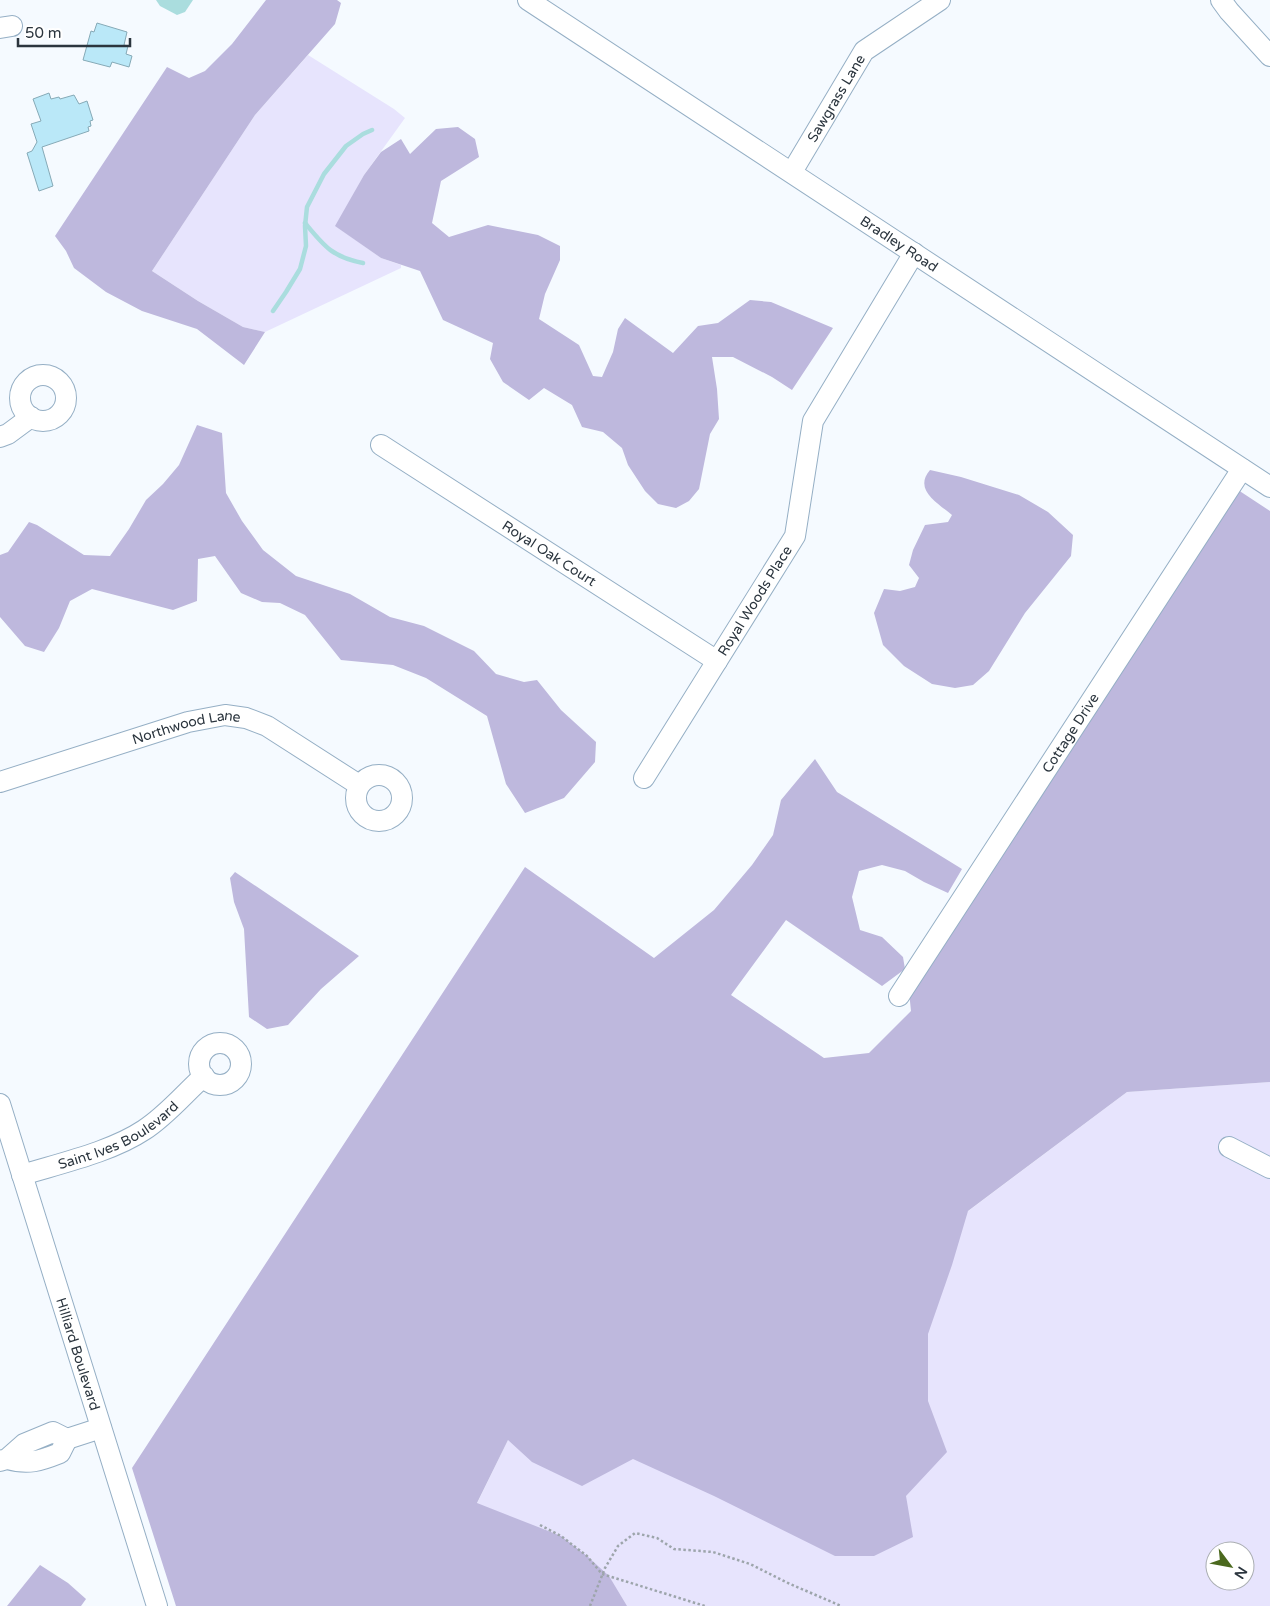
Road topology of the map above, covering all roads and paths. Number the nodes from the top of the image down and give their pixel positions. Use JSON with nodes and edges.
{"nodes":[{"id":1,"x":528,"y":0,"type":"edge"},
{"id":2,"x":940,"y":0,"type":"edge"},
{"id":3,"x":1221,"y":0,"type":"edge"},
{"id":4,"x":1270,"y":56,"type":"edge"},
{"id":5,"x":792,"y":172,"type":"junction"},
{"id":6,"x":914,"y":253,"type":"junction"},
{"id":7,"x":31,"y":417,"type":"dead end"},
{"id":8,"x":0,"y":437,"type":"edge"},
{"id":9,"x":381,"y":445,"type":"dead end"},
{"id":10,"x":1242,"y":469,"type":"junction"},
{"id":11,"x":1270,"y":487,"type":"edge"},
{"id":12,"x":717,"y":661,"type":"junction"},
{"id":13,"x":644,"y":778,"type":"dead end"},
{"id":14,"x":0,"y":782,"type":"edge"},
{"id":15,"x":359,"y":785,"type":"dead end"},
{"id":16,"x":899,"y":996,"type":"dead end"},
{"id":17,"x":204,"y":1076,"type":"dead end"},
{"id":18,"x":0,"y":1104,"type":"edge"},
{"id":19,"x":1229,"y":1147,"type":"dead end"},
{"id":20,"x":1270,"y":1168,"type":"edge"},
{"id":21,"x":22,"y":1175,"type":"junction"},
{"id":22,"x":101,"y":1428,"type":"junction"},
{"id":23,"x":4,"y":1460,"type":"edge"},
{"id":24,"x":540,"y":1525,"type":"dead end"},
{"id":25,"x":602,"y":1574,"type":"junction"},
{"id":26,"x":158,"y":1606,"type":"edge"},
{"id":27,"x":590,"y":1606,"type":"edge"},
{"id":28,"x":705,"y":1606,"type":"edge"},
{"id":29,"x":841,"y":1606,"type":"edge"}],
"edges":[{"from":1,"to":5,"type":"street","name":"Bradley Road"},
{"from":2,"to":5,"type":"street","name":"Sawgrass Lane"},
{"from":3,"to":4,"type":"street"},
{"from":5,"to":6,"type":"street","name":"Bradley Road"},
{"from":6,"to":10,"type":"street","name":"Bradley Road"},
{"from":6,"to":12,"type":"street","name":"Royal Woods Place"},
{"from":7,"to":8,"type":"street"},
{"from":9,"to":12,"type":"street","name":"Royal Oak Court"},
{"from":10,"to":11,"type":"street","name":"Bradley Road"},
{"from":10,"to":16,"type":"street","name":"Cottage Drive"},
{"from":12,"to":13,"type":"street","name":"Royal Woods Place"},
{"from":14,"to":15,"type":"street","name":"Northwood Lane"},
{"from":17,"to":21,"type":"street","name":"Saint Ives Boulevard"},
{"from":18,"to":21,"type":"street","name":"Hilliard Boulevard"},
{"from":19,"to":20,"type":"street"},
{"from":21,"to":22,"type":"street","name":"Hilliard Boulevard"},
{"from":22,"to":23,"type":"street"},
{"from":22,"to":26,"type":"street","name":"Hilliard Boulevard"},
{"from":24,"to":25,"type":"path"},
{"from":25,"to":27,"type":"path"},
{"from":25,"to":28,"type":"path"},
{"from":25,"to":29,"type":"path"}]}
